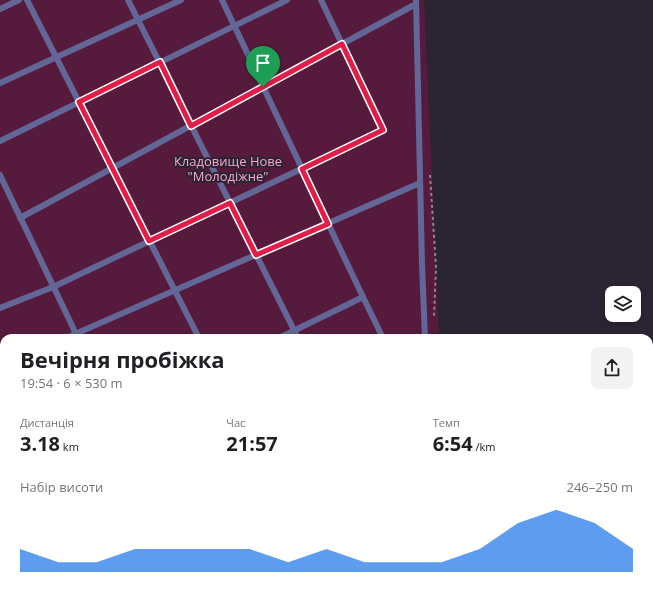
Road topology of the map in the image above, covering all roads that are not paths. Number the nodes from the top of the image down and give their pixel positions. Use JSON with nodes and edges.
{"nodes":[{"id":1,"x":19,"y":0,"type":"edge"},
{"id":2,"x":27,"y":0,"type":"edge"},
{"id":3,"x":128,"y":0,"type":"edge"},
{"id":4,"x":181,"y":0,"type":"edge"},
{"id":5,"x":222,"y":0,"type":"edge"},
{"id":6,"x":287,"y":0,"type":"edge"},
{"id":7,"x":321,"y":0,"type":"edge"},
{"id":8,"x":416,"y":2,"type":"edge"},
{"id":9,"x":0,"y":9,"type":"edge"},
{"id":10,"x":138,"y":20,"type":"junction"},
{"id":11,"x":234,"y":26,"type":"junction"},
{"id":12,"x":342,"y":44,"type":"junction"},
{"id":13,"x":56,"y":57,"type":"junction"},
{"id":14,"x":160,"y":62,"type":"junction"},
{"id":15,"x":0,"y":83,"type":"edge"},
{"id":16,"x":263,"y":87,"type":"junction"},
{"id":17,"x":79,"y":102,"type":"junction"},
{"id":18,"x":191,"y":126,"type":"junction"},
{"id":19,"x":0,"y":141,"type":"edge"},
{"id":20,"x":112,"y":168,"type":"junction"},
{"id":21,"x":302,"y":169,"type":"junction"},
{"id":22,"x":0,"y":175,"type":"edge"},
{"id":23,"x":420,"y":183,"type":"junction"},
{"id":24,"x":230,"y":203,"type":"junction"},
{"id":25,"x":20,"y":218,"type":"junction"},
{"id":26,"x":328,"y":224,"type":"junction"},
{"id":27,"x":149,"y":241,"type":"junction"},
{"id":28,"x":256,"y":255,"type":"junction"},
{"id":29,"x":53,"y":287,"type":"junction"},
{"id":30,"x":175,"y":290,"type":"junction"},
{"id":31,"x":363,"y":297,"type":"junction"},
{"id":32,"x":0,"y":308,"type":"edge"},
{"id":33,"x":294,"y":331,"type":"junction"},
{"id":34,"x":76,"y":334,"type":"edge"},
{"id":35,"x":81,"y":334,"type":"edge"},
{"id":36,"x":197,"y":334,"type":"edge"},
{"id":37,"x":288,"y":334,"type":"edge"},
{"id":38,"x":296,"y":334,"type":"edge"},
{"id":39,"x":381,"y":334,"type":"edge"},
{"id":40,"x":423,"y":334,"type":"edge"}],
"edges":[{"from":1,"to":9,"type":"lane"},
{"from":2,"to":13,"type":"lane"},
{"from":3,"to":10,"type":"lane"},
{"from":4,"to":10,"type":"lane"},
{"from":5,"to":11,"type":"lane"},
{"from":6,"to":11,"type":"lane"},
{"from":7,"to":12,"type":"lane"},
{"from":8,"to":12,"type":"lane"},
{"from":8,"to":23,"type":"lane"},
{"from":10,"to":13,"type":"lane"},
{"from":10,"to":14,"type":"lane"},
{"from":11,"to":14,"type":"lane"},
{"from":11,"to":16,"type":"lane"},
{"from":12,"to":16,"type":"lane"},
{"from":12,"to":21,"type":"lane"},
{"from":13,"to":15,"type":"lane"},
{"from":13,"to":17,"type":"lane"},
{"from":14,"to":17,"type":"lane"},
{"from":14,"to":18,"type":"lane"},
{"from":16,"to":18,"type":"lane"},
{"from":16,"to":21,"type":"lane"},
{"from":17,"to":19,"type":"lane"},
{"from":17,"to":20,"type":"lane"},
{"from":18,"to":20,"type":"lane"},
{"from":18,"to":24,"type":"lane"},
{"from":20,"to":25,"type":"lane"},
{"from":20,"to":27,"type":"lane"},
{"from":21,"to":24,"type":"lane"},
{"from":21,"to":26,"type":"lane"},
{"from":22,"to":25,"type":"lane"},
{"from":23,"to":26,"type":"lane"},
{"from":23,"to":40,"type":"lane"},
{"from":24,"to":27,"type":"lane"},
{"from":24,"to":28,"type":"lane"},
{"from":25,"to":29,"type":"lane"},
{"from":26,"to":28,"type":"lane"},
{"from":26,"to":31,"type":"lane"},
{"from":27,"to":29,"type":"lane"},
{"from":27,"to":30,"type":"lane"},
{"from":28,"to":30,"type":"lane"},
{"from":28,"to":33,"type":"lane"},
{"from":29,"to":32,"type":"lane"},
{"from":29,"to":34,"type":"lane"},
{"from":30,"to":35,"type":"lane"},
{"from":30,"to":36,"type":"lane"},
{"from":31,"to":33,"type":"lane"},
{"from":31,"to":39,"type":"lane"},
{"from":33,"to":37,"type":"lane"},
{"from":33,"to":38,"type":"lane"}]}
